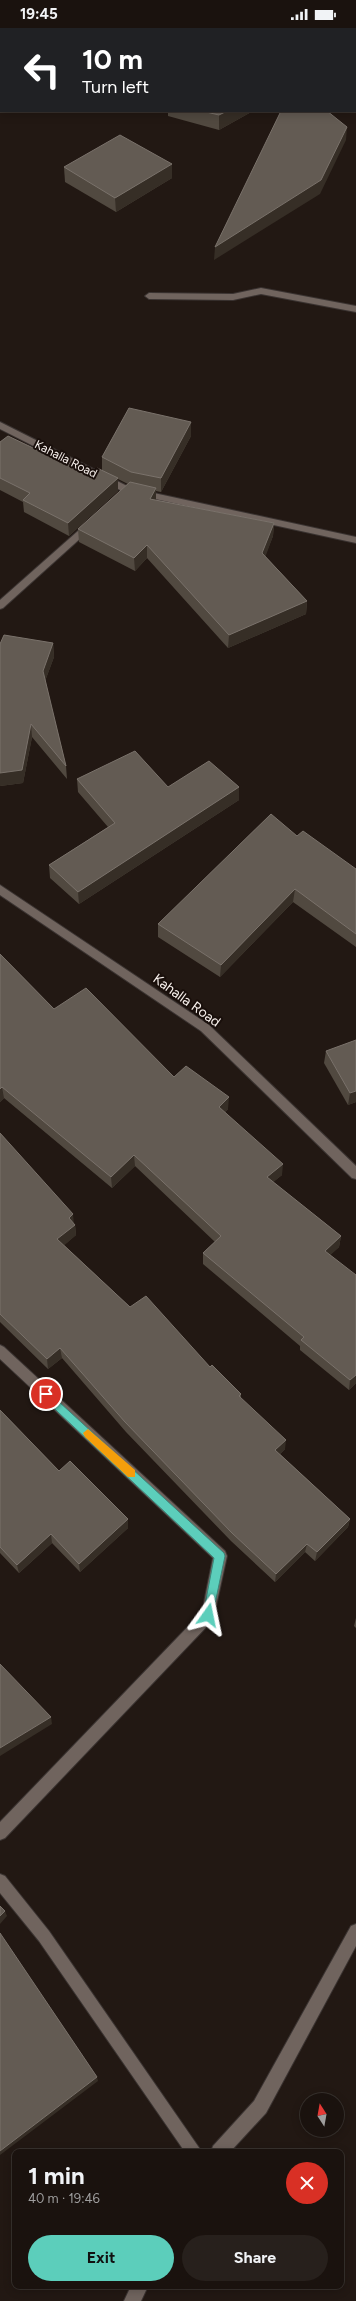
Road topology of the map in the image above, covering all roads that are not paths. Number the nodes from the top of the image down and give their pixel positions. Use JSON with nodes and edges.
{"nodes":[{"id":1,"x":149,"y":296,"type":"dead end"},
{"id":2,"x":356,"y":309,"type":"edge"},
{"id":3,"x":0,"y":425,"type":"edge"},
{"id":4,"x":128,"y":490,"type":"junction"},
{"id":5,"x":111,"y":506,"type":"edge"},
{"id":6,"x":99,"y":516,"type":"edge"},
{"id":7,"x":356,"y":540,"type":"edge"},
{"id":8,"x":0,"y":606,"type":"edge"},
{"id":9,"x":0,"y":889,"type":"edge"},
{"id":10,"x":356,"y":1174,"type":"edge"},
{"id":11,"x":0,"y":1352,"type":"edge"},
{"id":12,"x":0,"y":1833,"type":"edge"},
{"id":13,"x":0,"y":1881,"type":"edge"},
{"id":14,"x":356,"y":1932,"type":"edge"},
{"id":15,"x":192,"y":2149,"type":"edge"},
{"id":16,"x":222,"y":2149,"type":"edge"},
{"id":17,"x":138,"y":2289,"type":"edge"},
{"id":18,"x":132,"y":2301,"type":"edge"}],
"edges":[{"from":1,"to":2,"type":"street"},
{"from":3,"to":4,"type":"street","name":"Kahalla Road"},
{"from":4,"to":5,"type":"street"},
{"from":4,"to":7,"type":"street","name":"Kahalla Road"},
{"from":6,"to":8,"type":"street"},
{"from":9,"to":10,"type":"street","name":"Kahalla Road"},
{"from":11,"to":12,"type":"street"},
{"from":13,"to":15,"type":"street"},
{"from":14,"to":16,"type":"street"},
{"from":17,"to":18,"type":"street"}]}
